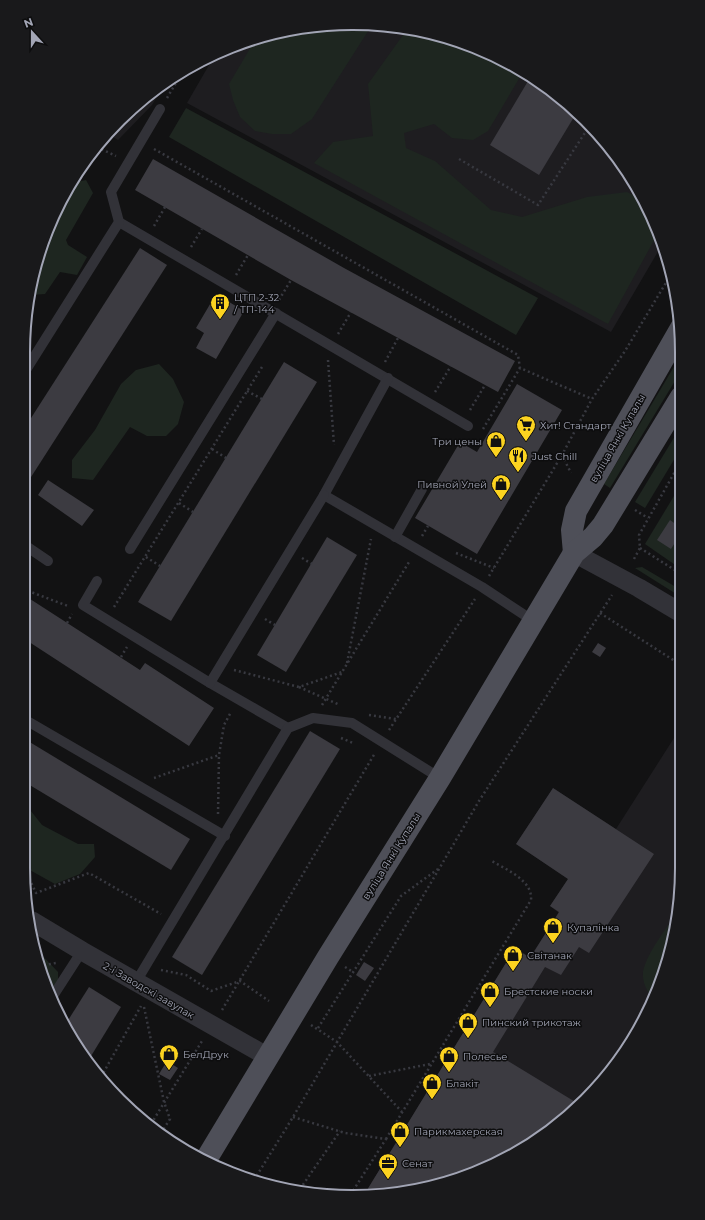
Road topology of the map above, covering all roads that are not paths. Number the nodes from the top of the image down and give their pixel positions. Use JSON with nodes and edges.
{"nodes":[{"id":1,"x":160,"y":110,"type":"road end"},
{"id":2,"x":119,"y":222,"type":"junction"},
{"id":3,"x":277,"y":308,"type":"junction"},
{"id":4,"x":674,"y":339,"type":"edge"},
{"id":5,"x":30,"y":363,"type":"edge"},
{"id":6,"x":388,"y":378,"type":"junction"},
{"id":7,"x":675,"y":407,"type":"edge"},
{"id":8,"x":468,"y":426,"type":"road end"},
{"id":9,"x":422,"y":489,"type":"dead end"},
{"id":10,"x":324,"y":495,"type":"junction"},
{"id":11,"x":396,"y":537,"type":"junction"},
{"id":12,"x":30,"y":549,"type":"edge"},
{"id":13,"x":130,"y":549,"type":"dead end"},
{"id":14,"x":574,"y":552,"type":"junction"},
{"id":15,"x":48,"y":561,"type":"dead end"},
{"id":16,"x":97,"y":581,"type":"dead end"},
{"id":17,"x":675,"y":609,"type":"edge"},
{"id":18,"x":532,"y":620,"type":"junction"},
{"id":19,"x":210,"y":683,"type":"junction"},
{"id":20,"x":30,"y":723,"type":"edge"},
{"id":21,"x":288,"y":728,"type":"junction"},
{"id":22,"x":440,"y":778,"type":"junction"},
{"id":23,"x":221,"y":834,"type":"junction"},
{"id":24,"x":35,"y":923,"type":"edge"},
{"id":25,"x":77,"y":958,"type":"junction"},
{"id":26,"x":141,"y":974,"type":"junction"},
{"id":27,"x":55,"y":992,"type":"edge"},
{"id":28,"x":268,"y":1057,"type":"junction"},
{"id":29,"x":208,"y":1156,"type":"edge"}],
"edges":[{"from":1,"to":2,"type":"lane"},
{"from":2,"to":3,"type":"lane"},
{"from":2,"to":5,"type":"lane"},
{"from":3,"to":6,"type":"lane"},
{"from":3,"to":13,"type":"lane"},
{"from":4,"to":14,"type":"main road","name":"вуліца Янкі Купалы"},
{"from":6,"to":8,"type":"lane"},
{"from":6,"to":10,"type":"lane"},
{"from":7,"to":14,"type":"main road","name":"вуліца Янкі Купалы"},
{"from":9,"to":11,"type":"lane"},
{"from":10,"to":11,"type":"lane"},
{"from":10,"to":19,"type":"lane"},
{"from":11,"to":18,"type":"lane"},
{"from":12,"to":15,"type":"lane"},
{"from":14,"to":17,"type":"street"},
{"from":14,"to":18,"type":"main road","name":"вуліца Янкі Купалы"},
{"from":16,"to":19,"type":"lane"},
{"from":18,"to":22,"type":"main road","name":"вуліца Янкі Купалы"},
{"from":19,"to":21,"type":"lane"},
{"from":20,"to":23,"type":"lane"},
{"from":21,"to":22,"type":"lane"},
{"from":21,"to":23,"type":"lane"},
{"from":22,"to":28,"type":"main road","name":"вуліца Янкі Купалы"},
{"from":23,"to":26,"type":"lane"},
{"from":24,"to":25,"type":"street","name":"2-і Заводскі завулак"},
{"from":25,"to":26,"type":"street","name":"2-і Заводскі завулак"},
{"from":25,"to":27,"type":"lane"},
{"from":26,"to":28,"type":"street","name":"2-і Заводскі завулак"},
{"from":28,"to":29,"type":"main road","name":"вуліца Янкі Купалы"}]}
